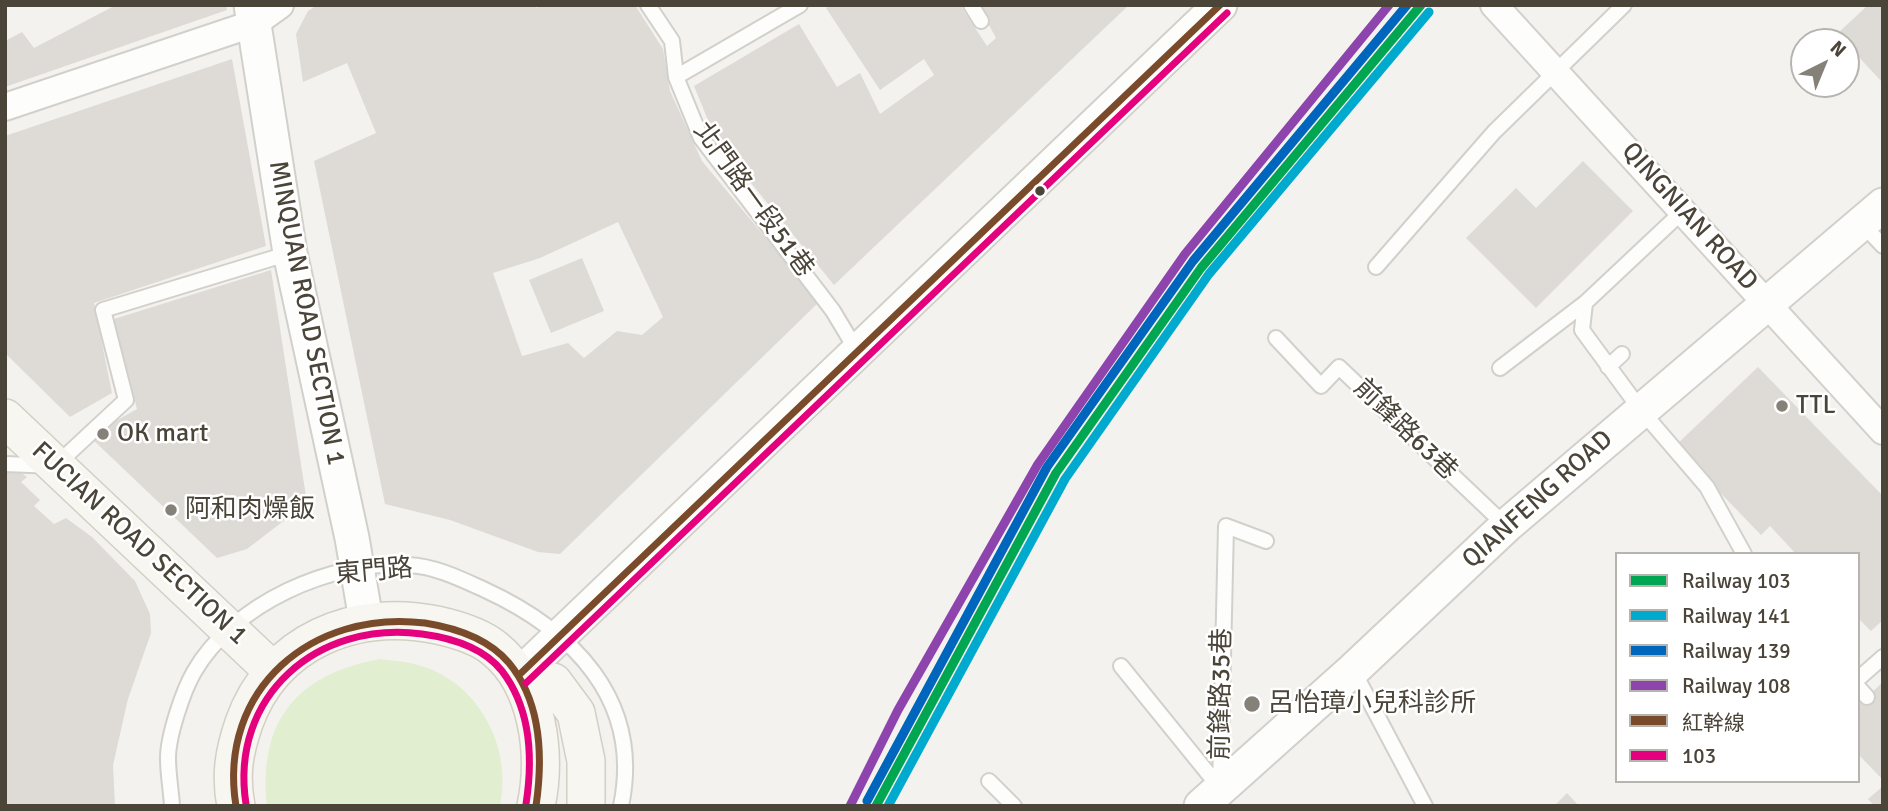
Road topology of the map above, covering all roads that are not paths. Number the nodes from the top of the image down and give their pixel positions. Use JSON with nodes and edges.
{"nodes":[{"id":1,"x":648,"y":5,"type":"edge"},
{"id":2,"x":800,"y":5,"type":"edge"},
{"id":3,"x":971,"y":5,"type":"edge"},
{"id":4,"x":1220,"y":5,"type":"edge"},
{"id":5,"x":1494,"y":5,"type":"edge"},
{"id":6,"x":1624,"y":5,"type":"edge"},
{"id":7,"x":262,"y":11,"type":"edge"},
{"id":8,"x":981,"y":21,"type":"dead end"},
{"id":9,"x":1555,"y":72,"type":"junction"},
{"id":10,"x":676,"y":77,"type":"junction"},
{"id":11,"x":5,"y":107,"type":"edge"},
{"id":12,"x":1684,"y":210,"type":"junction"},
{"id":13,"x":1876,"y":225,"type":"edge"},
{"id":14,"x":290,"y":253,"type":"junction"},
{"id":15,"x":1376,"y":267,"type":"dead end"},
{"id":16,"x":1585,"y":303,"type":"junction"},
{"id":17,"x":1768,"y":303,"type":"junction"},
{"id":18,"x":1276,"y":338,"type":"dead end"},
{"id":19,"x":857,"y":351,"type":"junction"},
{"id":20,"x":1622,"y":354,"type":"dead end"},
{"id":21,"x":1608,"y":367,"type":"junction"},
{"id":22,"x":1500,"y":368,"type":"dead end"},
{"id":23,"x":1640,"y":409,"type":"junction"},
{"id":24,"x":5,"y":418,"type":"edge"},
{"id":25,"x":1883,"y":431,"type":"edge"},
{"id":26,"x":5,"y":464,"type":"edge"},
{"id":27,"x":55,"y":466,"type":"junction"},
{"id":28,"x":1506,"y":526,"type":"junction"},
{"id":29,"x":1266,"y":541,"type":"dead end"},
{"id":30,"x":1743,"y":552,"type":"edge"},
{"id":31,"x":358,"y":568,"type":"junction"},
{"id":32,"x":366,"y":620,"type":"junction"},
{"id":33,"x":229,"y":630,"type":"junction"},
{"id":34,"x":558,"y":635,"type":"junction"},
{"id":35,"x":1883,"y":657,"type":"edge"},
{"id":36,"x":1121,"y":666,"type":"dead end"},
{"id":37,"x":1353,"y":670,"type":"junction"},
{"id":38,"x":273,"y":671,"type":"junction"},
{"id":39,"x":519,"y":675,"type":"junction"},
{"id":40,"x":1860,"y":677,"type":"edge"},
{"id":41,"x":989,"y":781,"type":"dead end"},
{"id":42,"x":1210,"y":797,"type":"edge"},
{"id":43,"x":172,"y":806,"type":"edge"},
{"id":44,"x":236,"y":806,"type":"edge"},
{"id":45,"x":536,"y":806,"type":"edge"},
{"id":46,"x":586,"y":806,"type":"edge"},
{"id":47,"x":621,"y":806,"type":"edge"},
{"id":48,"x":1014,"y":806,"type":"edge"},
{"id":49,"x":1425,"y":806,"type":"edge"}],
"edges":[{"from":1,"to":10,"type":"lane","name":"北門路一段51巷"},
{"from":2,"to":10,"type":"lane"},
{"from":3,"to":8,"type":"lane"},
{"from":4,"to":19,"type":"street"},
{"from":5,"to":9,"type":"street","name":"QINGNIAN ROAD"},
{"from":6,"to":9,"type":"lane"},
{"from":7,"to":11,"type":"street"},
{"from":7,"to":14,"type":"street","name":"MINQUAN ROAD SECTION 1"},
{"from":9,"to":12,"type":"street","name":"QINGNIAN ROAD"},
{"from":9,"to":15,"type":"lane"},
{"from":10,"to":19,"type":"lane","name":"北門路一段51巷"},
{"from":12,"to":16,"type":"lane"},
{"from":12,"to":17,"type":"street","name":"QINGNIAN ROAD"},
{"from":13,"to":17,"type":"street","name":"QIANFENG ROAD"},
{"from":14,"to":27,"type":"lane"},
{"from":14,"to":31,"type":"street","name":"MINQUAN ROAD SECTION 1"},
{"from":16,"to":21,"type":"lane"},
{"from":16,"to":22,"type":"lane"},
{"from":17,"to":23,"type":"street","name":"QIANFENG ROAD"},
{"from":17,"to":25,"type":"street","name":"QINGNIAN ROAD"},
{"from":18,"to":28,"type":"lane","name":"前鋒路63巷"},
{"from":19,"to":34,"type":"street"},
{"from":20,"to":21,"type":"lane"},
{"from":21,"to":23,"type":"lane"},
{"from":23,"to":28,"type":"street","name":"QIANFENG ROAD"},
{"from":23,"to":30,"type":"lane"},
{"from":24,"to":27,"type":"main road","name":"FUCIAN ROAD SECTION 1"},
{"from":26,"to":27,"type":"lane"},
{"from":27,"to":33,"type":"main road","name":"FUCIAN ROAD SECTION 1"},
{"from":28,"to":37,"type":"street","name":"QIANFENG ROAD"},
{"from":29,"to":42,"type":"lane","name":"前鋒路35巷"},
{"from":31,"to":32,"type":"street","name":"MINQUAN ROAD SECTION 1"},
{"from":31,"to":33,"type":"lane","name":"東門路"},
{"from":31,"to":34,"type":"lane","name":"東門路"},
{"from":32,"to":38,"type":"main road"},
{"from":32,"to":39,"type":"main road"},
{"from":33,"to":38,"type":"main road","name":"FUCIAN ROAD SECTION 1"},
{"from":33,"to":43,"type":"lane","name":"東門路"},
{"from":34,"to":39,"type":"street"},
{"from":34,"to":47,"type":"lane","name":"東門路"},
{"from":35,"to":40,"type":"lane"},
{"from":36,"to":42,"type":"lane","name":"前鋒路35巷"},
{"from":37,"to":42,"type":"street","name":"QIANFENG ROAD"},
{"from":37,"to":49,"type":"lane"},
{"from":38,"to":44,"type":"main road"},
{"from":39,"to":45,"type":"main road"},
{"from":39,"to":46,"type":"main road"},
{"from":41,"to":48,"type":"lane"}]}
